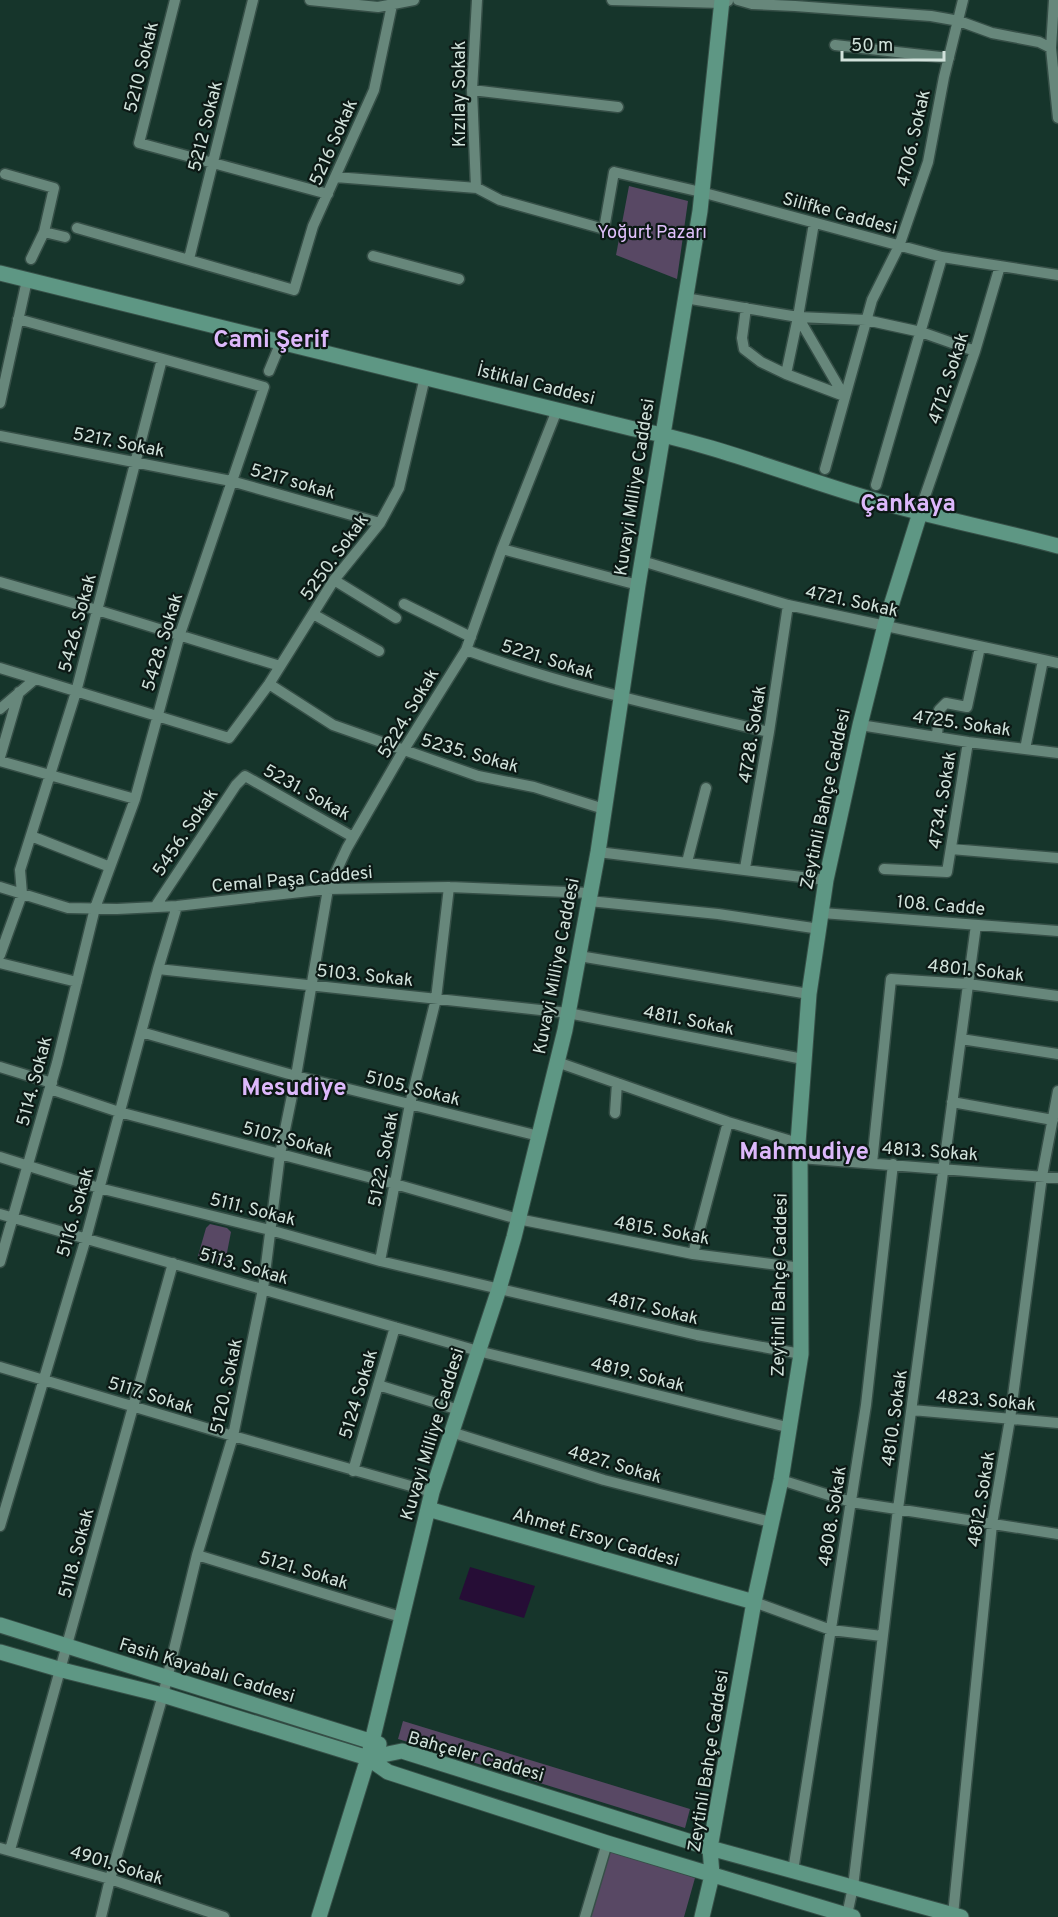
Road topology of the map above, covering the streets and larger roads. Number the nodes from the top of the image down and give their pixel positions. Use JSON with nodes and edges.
{"nodes":[{"id":1,"x":175,"y":0,"type":"edge"},
{"id":2,"x":253,"y":0,"type":"edge"},
{"id":3,"x":310,"y":0,"type":"edge"},
{"id":4,"x":414,"y":0,"type":"edge"},
{"id":5,"x":477,"y":0,"type":"edge"},
{"id":6,"x":612,"y":0,"type":"edge"},
{"id":7,"x":738,"y":0,"type":"edge"},
{"id":8,"x":963,"y":0,"type":"edge"},
{"id":9,"x":1054,"y":0,"type":"edge"},
{"id":10,"x":666,"y":1,"type":"edge"},
{"id":11,"x":725,"y":1,"type":"edge"},
{"id":12,"x":392,"y":5,"type":"junction"},
{"id":13,"x":959,"y":21,"type":"junction"},
{"id":14,"x":835,"y":45,"type":"dead end"},
{"id":15,"x":1051,"y":48,"type":"junction"},
{"id":16,"x":949,"y":58,"type":"junction"},
{"id":17,"x":472,"y":90,"type":"junction"},
{"id":18,"x":618,"y":107,"type":"dead end"},
{"id":19,"x":1058,"y":118,"type":"edge"},
{"id":20,"x":213,"y":162,"type":"junction"},
{"id":21,"x":5,"y":174,"type":"dead end"},
{"id":22,"x":335,"y":177,"type":"junction"},
{"id":23,"x":476,"y":188,"type":"junction"},
{"id":24,"x":701,"y":192,"type":"junction"},
{"id":25,"x":328,"y":194,"type":"junction"},
{"id":26,"x":814,"y":223,"type":"junction"},
{"id":27,"x":76,"y":228,"type":"dead end"},
{"id":28,"x":44,"y":232,"type":"junction"},
{"id":29,"x":65,"y":237,"type":"dead end"},
{"id":30,"x":899,"y":246,"type":"junction"},
{"id":31,"x":374,"y":256,"type":"dead end"},
{"id":32,"x":942,"y":257,"type":"junction"},
{"id":33,"x":31,"y":259,"type":"dead end"},
{"id":34,"x":189,"y":259,"type":"junction"},
{"id":35,"x":1000,"y":266,"type":"junction"},
{"id":36,"x":0,"y":273,"type":"edge"},
{"id":37,"x":1058,"y":275,"type":"edge"},
{"id":38,"x":459,"y":279,"type":"dead end"},
{"id":39,"x":27,"y":280,"type":"junction"},
{"id":40,"x":685,"y":298,"type":"junction"},
{"id":41,"x":746,"y":308,"type":"junction"},
{"id":42,"x":798,"y":317,"type":"junction"},
{"id":43,"x":18,"y":319,"type":"junction"},
{"id":44,"x":866,"y":320,"type":"junction"},
{"id":45,"x":921,"y":332,"type":"junction"},
{"id":46,"x":281,"y":342,"type":"junction"},
{"id":47,"x":975,"y":351,"type":"junction"},
{"id":48,"x":162,"y":359,"type":"junction"},
{"id":49,"x":269,"y":371,"type":"dead end"},
{"id":50,"x":786,"y":374,"type":"junction"},
{"id":51,"x":425,"y":377,"type":"junction"},
{"id":52,"x":844,"y":396,"type":"junction"},
{"id":53,"x":0,"y":403,"type":"edge"},
{"id":54,"x":557,"y":410,"type":"junction"},
{"id":55,"x":662,"y":434,"type":"junction"},
{"id":56,"x":0,"y":436,"type":"edge"},
{"id":57,"x":135,"y":462,"type":"junction"},
{"id":58,"x":825,"y":469,"type":"dead end"},
{"id":59,"x":231,"y":481,"type":"junction"},
{"id":60,"x":876,"y":485,"type":"dead end"},
{"id":61,"x":922,"y":506,"type":"junction"},
{"id":62,"x":380,"y":523,"type":"junction"},
{"id":63,"x":1058,"y":546,"type":"edge"},
{"id":64,"x":502,"y":549,"type":"junction"},
{"id":65,"x":642,"y":561,"type":"junction"},
{"id":66,"x":334,"y":580,"type":"junction"},
{"id":67,"x":0,"y":582,"type":"edge"},
{"id":68,"x":638,"y":585,"type":"junction"},
{"id":69,"x":405,"y":604,"type":"dead end"},
{"id":70,"x":788,"y":604,"type":"junction"},
{"id":71,"x":97,"y":610,"type":"junction"},
{"id":72,"x":313,"y":614,"type":"junction"},
{"id":73,"x":396,"y":618,"type":"dead end"},
{"id":74,"x":885,"y":625,"type":"junction"},
{"id":75,"x":180,"y":634,"type":"junction"},
{"id":76,"x":471,"y":637,"type":"junction"},
{"id":77,"x":980,"y":647,"type":"junction"},
{"id":78,"x":466,"y":650,"type":"junction"},
{"id":79,"x":379,"y":651,"type":"dead end"},
{"id":80,"x":1042,"y":660,"type":"junction"},
{"id":81,"x":1058,"y":663,"type":"edge"},
{"id":82,"x":280,"y":666,"type":"junction"},
{"id":83,"x":0,"y":668,"type":"edge"},
{"id":84,"x":34,"y":680,"type":"junction"},
{"id":85,"x":269,"y":684,"type":"junction"},
{"id":86,"x":20,"y":692,"type":"junction"},
{"id":87,"x":76,"y":692,"type":"junction"},
{"id":88,"x":620,"y":698,"type":"junction"},
{"id":89,"x":0,"y":709,"type":"edge"},
{"id":90,"x":157,"y":716,"type":"junction"},
{"id":91,"x":860,"y":725,"type":"junction"},
{"id":92,"x":769,"y":732,"type":"junction"},
{"id":93,"x":937,"y":736,"type":"junction"},
{"id":94,"x":968,"y":742,"type":"junction"},
{"id":95,"x":1025,"y":749,"type":"junction"},
{"id":96,"x":403,"y":751,"type":"junction"},
{"id":97,"x":1058,"y":753,"type":"edge"},
{"id":98,"x":0,"y":759,"type":"edge"},
{"id":99,"x":50,"y":776,"type":"junction"},
{"id":100,"x":245,"y":776,"type":"joint"},
{"id":101,"x":706,"y":788,"type":"dead end"},
{"id":102,"x":135,"y":799,"type":"junction"},
{"id":103,"x":604,"y":809,"type":"junction"},
{"id":104,"x":31,"y":836,"type":"junction"},
{"id":105,"x":353,"y":837,"type":"junction"},
{"id":106,"x":951,"y":849,"type":"junction"},
{"id":107,"x":598,"y":852,"type":"junction"},
{"id":108,"x":1058,"y":858,"type":"edge"},
{"id":109,"x":687,"y":862,"type":"junction"},
{"id":110,"x":110,"y":867,"type":"junction"},
{"id":111,"x":745,"y":868,"type":"junction"},
{"id":112,"x":884,"y":869,"type":"dead end"},
{"id":113,"x":826,"y":880,"type":"junction"},
{"id":114,"x":0,"y":887,"type":"edge"},
{"id":115,"x":449,"y":887,"type":"junction"},
{"id":116,"x":328,"y":889,"type":"junction"},
{"id":117,"x":22,"y":894,"type":"junction"},
{"id":118,"x":590,"y":897,"type":"junction"},
{"id":119,"x":177,"y":906,"type":"junction"},
{"id":120,"x":155,"y":907,"type":"junction"},
{"id":121,"x":95,"y":908,"type":"junction"},
{"id":122,"x":822,"y":913,"type":"junction"},
{"id":123,"x":976,"y":925,"type":"junction"},
{"id":124,"x":820,"y":929,"type":"junction"},
{"id":125,"x":1058,"y":931,"type":"edge"},
{"id":126,"x":0,"y":954,"type":"edge"},
{"id":127,"x":579,"y":956,"type":"junction"},
{"id":128,"x":0,"y":963,"type":"edge"},
{"id":129,"x":158,"y":969,"type":"junction"},
{"id":130,"x":77,"y":982,"type":"junction"},
{"id":131,"x":968,"y":984,"type":"junction"},
{"id":132,"x":311,"y":985,"type":"junction"},
{"id":133,"x":809,"y":994,"type":"junction"},
{"id":134,"x":1058,"y":996,"type":"edge"},
{"id":135,"x":436,"y":999,"type":"junction"},
{"id":136,"x":568,"y":1013,"type":"junction"},
{"id":137,"x":141,"y":1032,"type":"junction"},
{"id":138,"x":961,"y":1039,"type":"junction"},
{"id":139,"x":1058,"y":1054,"type":"edge"},
{"id":140,"x":803,"y":1059,"type":"junction"},
{"id":141,"x":557,"y":1062,"type":"junction"},
{"id":142,"x":0,"y":1067,"type":"edge"},
{"id":143,"x":296,"y":1076,"type":"junction"},
{"id":144,"x":617,"y":1083,"type":"junction"},
{"id":145,"x":51,"y":1086,"type":"junction"},
{"id":146,"x":1058,"y":1091,"type":"edge"},
{"id":147,"x":952,"y":1102,"type":"junction"},
{"id":148,"x":410,"y":1104,"type":"junction"},
{"id":149,"x":119,"y":1112,"type":"junction"},
{"id":150,"x":615,"y":1113,"type":"dead end"},
{"id":151,"x":1053,"y":1120,"type":"junction"},
{"id":152,"x":728,"y":1122,"type":"junction"},
{"id":153,"x":539,"y":1136,"type":"junction"},
{"id":154,"x":799,"y":1150,"type":"junction"},
{"id":155,"x":280,"y":1154,"type":"junction"},
{"id":156,"x":0,"y":1157,"type":"edge"},
{"id":157,"x":872,"y":1163,"type":"junction"},
{"id":158,"x":893,"y":1164,"type":"junction"},
{"id":159,"x":27,"y":1166,"type":"junction"},
{"id":160,"x":943,"y":1168,"type":"junction"},
{"id":161,"x":1042,"y":1176,"type":"junction"},
{"id":162,"x":1058,"y":1178,"type":"edge"},
{"id":163,"x":395,"y":1184,"type":"junction"},
{"id":164,"x":99,"y":1188,"type":"junction"},
{"id":165,"x":0,"y":1214,"type":"edge"},
{"id":166,"x":12,"y":1217,"type":"junction"},
{"id":167,"x":518,"y":1219,"type":"junction"},
{"id":168,"x":270,"y":1230,"type":"junction"},
{"id":169,"x":86,"y":1238,"type":"junction"},
{"id":170,"x":693,"y":1254,"type":"junction"},
{"id":171,"x":380,"y":1261,"type":"junction"},
{"id":172,"x":0,"y":1262,"type":"edge"},
{"id":173,"x":173,"y":1263,"type":"junction"},
{"id":174,"x":802,"y":1268,"type":"junction"},
{"id":175,"x":263,"y":1289,"type":"junction"},
{"id":176,"x":499,"y":1289,"type":"junction"},
{"id":177,"x":395,"y":1327,"type":"junction"},
{"id":178,"x":478,"y":1351,"type":"junction"},
{"id":179,"x":801,"y":1354,"type":"junction"},
{"id":180,"x":0,"y":1367,"type":"edge"},
{"id":181,"x":43,"y":1380,"type":"junction"},
{"id":182,"x":378,"y":1385,"type":"junction"},
{"id":183,"x":132,"y":1406,"type":"junction"},
{"id":184,"x":459,"y":1410,"type":"junction"},
{"id":185,"x":912,"y":1410,"type":"junction"},
{"id":186,"x":1010,"y":1419,"type":"junction"},
{"id":187,"x":1058,"y":1423,"type":"edge"},
{"id":188,"x":791,"y":1428,"type":"junction"},
{"id":189,"x":451,"y":1432,"type":"junction"},
{"id":190,"x":233,"y":1436,"type":"junction"},
{"id":191,"x":353,"y":1471,"type":"junction"},
{"id":192,"x":781,"y":1480,"type":"junction"},
{"id":193,"x":432,"y":1492,"type":"junction"},
{"id":194,"x":851,"y":1502,"type":"junction"},
{"id":195,"x":428,"y":1509,"type":"junction"},
{"id":196,"x":898,"y":1509,"type":"junction"},
{"id":197,"x":771,"y":1522,"type":"junction"},
{"id":198,"x":992,"y":1524,"type":"junction"},
{"id":199,"x":0,"y":1526,"type":"edge"},
{"id":200,"x":1058,"y":1534,"type":"edge"},
{"id":201,"x":197,"y":1555,"type":"junction"},
{"id":202,"x":754,"y":1602,"type":"junction"},
{"id":203,"x":401,"y":1617,"type":"junction"},
{"id":204,"x":0,"y":1625,"type":"edge"},
{"id":205,"x":831,"y":1630,"type":"junction"},
{"id":206,"x":882,"y":1636,"type":"junction"},
{"id":207,"x":68,"y":1647,"type":"junction"},
{"id":208,"x":0,"y":1652,"type":"edge"},
{"id":209,"x":62,"y":1670,"type":"junction"},
{"id":210,"x":166,"y":1677,"type":"junction"},
{"id":211,"x":163,"y":1695,"type":"junction"},
{"id":212,"x":372,"y":1741,"type":"junction"},
{"id":213,"x":402,"y":1751,"type":"junction"},
{"id":214,"x":368,"y":1758,"type":"junction"},
{"id":215,"x":607,"y":1843,"type":"junction"},
{"id":216,"x":710,"y":1848,"type":"junction"},
{"id":217,"x":5,"y":1849,"type":"edge"},
{"id":218,"x":793,"y":1871,"type":"junction"},
{"id":219,"x":712,"y":1875,"type":"junction"},
{"id":220,"x":110,"y":1879,"type":"junction"},
{"id":221,"x":853,"y":1887,"type":"junction"},
{"id":222,"x":850,"y":1916,"type":"edge"},
{"id":223,"x":957,"y":1916,"type":"edge"},
{"id":224,"x":101,"y":1917,"type":"edge"},
{"id":225,"x":224,"y":1917,"type":"edge"},
{"id":226,"x":319,"y":1917,"type":"edge"},
{"id":227,"x":585,"y":1917,"type":"edge"},
{"id":228,"x":702,"y":1917,"type":"edge"}],
"edges":[{"from":1,"to":20,"type":"street","name":"5210 Sokak"},
{"from":2,"to":20,"type":"street","name":"5212 Sokak"},
{"from":3,"to":12,"type":"street"},
{"from":4,"to":12,"type":"street"},
{"from":5,"to":17,"type":"street","name":"Kızılay Sokak"},
{"from":6,"to":10,"type":"street"},
{"from":7,"to":13,"type":"street"},
{"from":8,"to":13,"type":"street","name":"4706. Sokak"},
{"from":9,"to":15,"type":"street"},
{"from":10,"to":11,"type":"street"},
{"from":11,"to":24,"type":"street","name":"Kuvayi Milliye Caddesi"},
{"from":12,"to":22,"type":"street","name":"5216 Sokak"},
{"from":13,"to":15,"type":"street"},
{"from":13,"to":16,"type":"street","name":"4706. Sokak"},
{"from":14,"to":16,"type":"street"},
{"from":15,"to":19,"type":"street"},
{"from":16,"to":30,"type":"street","name":"4706. Sokak"},
{"from":17,"to":18,"type":"street"},
{"from":17,"to":23,"type":"street","name":"Kızılay Sokak"},
{"from":20,"to":25,"type":"street"},
{"from":20,"to":34,"type":"street","name":"5212 Sokak"},
{"from":21,"to":28,"type":"street"},
{"from":22,"to":23,"type":"street"},
{"from":22,"to":25,"type":"street","name":"5216 Sokak"},
{"from":23,"to":24,"type":"street","name":"Silifke Caddesi"},
{"from":24,"to":26,"type":"street","name":"Silifke Caddesi"},
{"from":24,"to":40,"type":"street","name":"Kuvayi Milliye Caddesi"},
{"from":25,"to":34,"type":"street","name":"5216 Sokak"},
{"from":26,"to":30,"type":"street","name":"Silifke Caddesi"},
{"from":26,"to":42,"type":"street"},
{"from":27,"to":34,"type":"street"},
{"from":28,"to":29,"type":"street"},
{"from":28,"to":33,"type":"street"},
{"from":30,"to":32,"type":"street","name":"Silifke Caddesi"},
{"from":30,"to":44,"type":"street","name":"4706. Sokak"},
{"from":31,"to":38,"type":"street"},
{"from":32,"to":35,"type":"street","name":"Silifke Caddesi"},
{"from":32,"to":45,"type":"street"},
{"from":35,"to":37,"type":"street","name":"Silifke Caddesi"},
{"from":35,"to":47,"type":"street","name":"4712. Sokak"},
{"from":36,"to":39,"type":"street","name":"İstiklal Caddesi"},
{"from":39,"to":43,"type":"street"},
{"from":39,"to":46,"type":"street","name":"İstiklal Caddesi"},
{"from":40,"to":41,"type":"street"},
{"from":40,"to":55,"type":"street","name":"Kuvayi Milliye Caddesi"},
{"from":41,"to":42,"type":"street"},
{"from":41,"to":50,"type":"street"},
{"from":42,"to":44,"type":"street"},
{"from":42,"to":50,"type":"street"},
{"from":42,"to":52,"type":"street"},
{"from":43,"to":48,"type":"street"},
{"from":43,"to":53,"type":"street"},
{"from":44,"to":45,"type":"street"},
{"from":44,"to":52,"type":"street","name":"4706. Sokak"},
{"from":45,"to":47,"type":"street"},
{"from":45,"to":60,"type":"street"},
{"from":46,"to":49,"type":"street"},
{"from":46,"to":51,"type":"street","name":"İstiklal Caddesi"},
{"from":47,"to":61,"type":"street","name":"4712. Sokak"},
{"from":48,"to":57,"type":"street","name":"5426. Sokak"},
{"from":48,"to":59,"type":"street","name":"5428. Sokak"},
{"from":50,"to":52,"type":"street"},
{"from":51,"to":54,"type":"street","name":"İstiklal Caddesi"},
{"from":51,"to":62,"type":"street","name":"5250. Sokak"},
{"from":52,"to":58,"type":"street","name":"4706. Sokak"},
{"from":54,"to":55,"type":"street","name":"İstiklal Caddesi"},
{"from":54,"to":64,"type":"street","name":"5224. Sokak"},
{"from":55,"to":61,"type":"street","name":"İstiklal Caddesi"},
{"from":55,"to":65,"type":"street","name":"Kuvayi Milliye Caddesi"},
{"from":56,"to":57,"type":"street","name":"5217. Sokak"},
{"from":57,"to":59,"type":"street","name":"5217. Sokak"},
{"from":57,"to":71,"type":"street","name":"5426. Sokak"},
{"from":59,"to":62,"type":"street","name":"5217 sokak"},
{"from":59,"to":75,"type":"street","name":"5428. Sokak"},
{"from":61,"to":63,"type":"street","name":"İstiklal Caddesi"},
{"from":61,"to":74,"type":"street","name":"Zeytinli Bahçe Caddesi"},
{"from":62,"to":66,"type":"street","name":"5250. Sokak"},
{"from":64,"to":68,"type":"street"},
{"from":64,"to":76,"type":"street","name":"5224. Sokak"},
{"from":65,"to":68,"type":"street","name":"Kuvayi Milliye Caddesi"},
{"from":65,"to":70,"type":"street","name":"4721. Sokak"},
{"from":66,"to":72,"type":"street","name":"5250. Sokak"},
{"from":66,"to":73,"type":"street"},
{"from":67,"to":71,"type":"street"},
{"from":68,"to":88,"type":"street","name":"Kuvayi Milliye Caddesi"},
{"from":69,"to":76,"type":"street"},
{"from":70,"to":74,"type":"street","name":"4721. Sokak"},
{"from":70,"to":92,"type":"street","name":"4728. Sokak"},
{"from":71,"to":75,"type":"street"},
{"from":71,"to":87,"type":"street","name":"5426. Sokak"},
{"from":72,"to":79,"type":"street"},
{"from":72,"to":82,"type":"street","name":"5250. Sokak"},
{"from":74,"to":77,"type":"street","name":"4721. Sokak"},
{"from":74,"to":91,"type":"street","name":"Zeytinli Bahçe Caddesi"},
{"from":75,"to":82,"type":"street"},
{"from":75,"to":90,"type":"street","name":"5428. Sokak"},
{"from":76,"to":78,"type":"street","name":"5224. Sokak"},
{"from":77,"to":80,"type":"street","name":"4721. Sokak"},
{"from":77,"to":93,"type":"street"},
{"from":78,"to":88,"type":"street","name":"5221. Sokak"},
{"from":78,"to":96,"type":"street","name":"5224. Sokak"},
{"from":80,"to":81,"type":"street","name":"4721. Sokak"},
{"from":80,"to":95,"type":"street"},
{"from":82,"to":85,"type":"street","name":"5250. Sokak"},
{"from":83,"to":84,"type":"street"},
{"from":84,"to":86,"type":"street"},
{"from":84,"to":87,"type":"street"},
{"from":85,"to":90,"type":"street","name":"5250. Sokak"},
{"from":85,"to":96,"type":"street","name":"5235. Sokak"},
{"from":86,"to":89,"type":"street"},
{"from":86,"to":98,"type":"street"},
{"from":87,"to":90,"type":"street"},
{"from":87,"to":99,"type":"street","name":"5426. Sokak"},
{"from":88,"to":92,"type":"street","name":"5221. Sokak"},
{"from":88,"to":103,"type":"street","name":"Kuvayi Milliye Caddesi"},
{"from":90,"to":102,"type":"street","name":"5428. Sokak"},
{"from":91,"to":93,"type":"street","name":"4725. Sokak"},
{"from":91,"to":113,"type":"street","name":"Zeytinli Bahçe Caddesi"},
{"from":92,"to":111,"type":"street","name":"4728. Sokak"},
{"from":93,"to":94,"type":"street","name":"4725. Sokak"},
{"from":94,"to":95,"type":"street","name":"4725. Sokak"},
{"from":94,"to":106,"type":"street","name":"4734. Sokak"},
{"from":95,"to":97,"type":"street","name":"4725. Sokak"},
{"from":96,"to":103,"type":"street","name":"5235. Sokak"},
{"from":96,"to":105,"type":"street","name":"5224. Sokak"},
{"from":98,"to":99,"type":"street"},
{"from":99,"to":102,"type":"street"},
{"from":99,"to":104,"type":"street","name":"5426. Sokak"},
{"from":100,"to":105,"type":"street","name":"5231. Sokak"},
{"from":100,"to":120,"type":"street","name":"5456. Sokak"},
{"from":101,"to":109,"type":"street"},
{"from":102,"to":110,"type":"street","name":"5428. Sokak"},
{"from":103,"to":107,"type":"street","name":"Kuvayi Milliye Caddesi"},
{"from":104,"to":110,"type":"street"},
{"from":104,"to":117,"type":"street","name":"5426. Sokak"},
{"from":105,"to":116,"type":"street","name":"5224. Sokak"},
{"from":106,"to":108,"type":"street"},
{"from":106,"to":112,"type":"street","name":"4734. Sokak"},
{"from":107,"to":109,"type":"street"},
{"from":107,"to":118,"type":"street","name":"Kuvayi Milliye Caddesi"},
{"from":109,"to":111,"type":"street"},
{"from":110,"to":121,"type":"street","name":"5428. Sokak"},
{"from":111,"to":113,"type":"street"},
{"from":113,"to":122,"type":"street","name":"Zeytinli Bahçe Caddesi"},
{"from":114,"to":117,"type":"street","name":"Cemal Paşa Caddesi"},
{"from":115,"to":116,"type":"street","name":"Cemal Paşa Caddesi"},
{"from":115,"to":118,"type":"street","name":"Cemal Paşa Caddesi"},
{"from":115,"to":135,"type":"street","name":"5122. Sokak"},
{"from":116,"to":119,"type":"street","name":"Cemal Paşa Caddesi"},
{"from":116,"to":132,"type":"street","name":"5120. Sokak"},
{"from":117,"to":121,"type":"street","name":"Cemal Paşa Caddesi"},
{"from":117,"to":126,"type":"street"},
{"from":118,"to":124,"type":"street","name":"Cemal Paşa Caddesi"},
{"from":118,"to":127,"type":"street","name":"Kuvayi Milliye Caddesi"},
{"from":119,"to":120,"type":"street","name":"Cemal Paşa Caddesi"},
{"from":119,"to":129,"type":"street","name":"5116. Sokak"},
{"from":120,"to":121,"type":"street","name":"Cemal Paşa Caddesi"},
{"from":121,"to":130,"type":"street","name":"5114. Sokak"},
{"from":122,"to":123,"type":"street","name":"108. Cadde"},
{"from":122,"to":124,"type":"street","name":"Zeytinli Bahçe Caddesi"},
{"from":123,"to":125,"type":"street","name":"108. Cadde"},
{"from":123,"to":131,"type":"street","name":"4810. Sokak"},
{"from":124,"to":133,"type":"street","name":"Zeytinli Bahçe Caddesi"},
{"from":127,"to":133,"type":"street"},
{"from":127,"to":136,"type":"street","name":"Kuvayi Milliye Caddesi"},
{"from":128,"to":130,"type":"street"},
{"from":129,"to":132,"type":"street","name":"5103. Sokak"},
{"from":129,"to":137,"type":"street","name":"5116. Sokak"},
{"from":130,"to":145,"type":"street","name":"5114. Sokak"},
{"from":131,"to":134,"type":"street","name":"4801. Sokak"},
{"from":131,"to":138,"type":"street","name":"4810. Sokak"},
{"from":131,"to":157,"type":"street","name":"4801. Sokak"},
{"from":132,"to":135,"type":"street","name":"5103. Sokak"},
{"from":132,"to":143,"type":"street","name":"5120. Sokak"},
{"from":133,"to":140,"type":"street","name":"Zeytinli Bahçe Caddesi"},
{"from":135,"to":136,"type":"street","name":"5103. Sokak"},
{"from":135,"to":148,"type":"street","name":"5122. Sokak"},
{"from":136,"to":140,"type":"street","name":"4811. Sokak"},
{"from":136,"to":141,"type":"street","name":"Kuvayi Milliye Caddesi"},
{"from":137,"to":143,"type":"street","name":"5105. Sokak"},
{"from":137,"to":149,"type":"street","name":"5116. Sokak"},
{"from":138,"to":139,"type":"street"},
{"from":138,"to":147,"type":"street","name":"4810. Sokak"},
{"from":140,"to":154,"type":"street","name":"Zeytinli Bahçe Caddesi"},
{"from":141,"to":144,"type":"street","name":"4813. Sokak"},
{"from":141,"to":153,"type":"street","name":"Kuvayi Milliye Caddesi"},
{"from":142,"to":145,"type":"street","name":"5107. Sokak"},
{"from":143,"to":148,"type":"street","name":"5105. Sokak"},
{"from":143,"to":155,"type":"street","name":"5120. Sokak"},
{"from":144,"to":150,"type":"street"},
{"from":144,"to":152,"type":"street","name":"4813. Sokak"},
{"from":145,"to":149,"type":"street","name":"5107. Sokak"},
{"from":145,"to":159,"type":"street","name":"5114. Sokak"},
{"from":146,"to":151,"type":"street","name":"4812. Sokak"},
{"from":147,"to":151,"type":"street"},
{"from":147,"to":160,"type":"street","name":"4810. Sokak"},
{"from":148,"to":153,"type":"street","name":"5105. Sokak"},
{"from":148,"to":163,"type":"street","name":"5122. Sokak"},
{"from":149,"to":155,"type":"street","name":"5107. Sokak"},
{"from":149,"to":164,"type":"street","name":"5116. Sokak"},
{"from":151,"to":161,"type":"street","name":"4812. Sokak"},
{"from":152,"to":154,"type":"street","name":"4813. Sokak"},
{"from":152,"to":170,"type":"street"},
{"from":153,"to":167,"type":"street","name":"Kuvayi Milliye Caddesi"},
{"from":154,"to":157,"type":"street","name":"4813. Sokak"},
{"from":154,"to":174,"type":"street","name":"Zeytinli Bahçe Caddesi"},
{"from":155,"to":163,"type":"street","name":"5107. Sokak"},
{"from":155,"to":168,"type":"street","name":"5120. Sokak"},
{"from":156,"to":159,"type":"street","name":"5111. Sokak"},
{"from":157,"to":158,"type":"street","name":"4813. Sokak"},
{"from":158,"to":160,"type":"street","name":"4813. Sokak"},
{"from":158,"to":194,"type":"street","name":"4808. Sokak"},
{"from":159,"to":164,"type":"street","name":"5111. Sokak"},
{"from":159,"to":166,"type":"street","name":"5114. Sokak"},
{"from":160,"to":161,"type":"street","name":"4813. Sokak"},
{"from":160,"to":185,"type":"street","name":"4810. Sokak"},
{"from":161,"to":162,"type":"street","name":"4813. Sokak"},
{"from":161,"to":186,"type":"street","name":"4812. Sokak"},
{"from":163,"to":167,"type":"street","name":"5107. Sokak"},
{"from":163,"to":171,"type":"street","name":"5122. Sokak"},
{"from":164,"to":168,"type":"street","name":"5111. Sokak"},
{"from":164,"to":169,"type":"street","name":"5116. Sokak"},
{"from":165,"to":166,"type":"street","name":"5113. Sokak"},
{"from":166,"to":169,"type":"street","name":"5113. Sokak"},
{"from":166,"to":172,"type":"street","name":"5114. Sokak"},
{"from":167,"to":170,"type":"street","name":"4815. Sokak"},
{"from":167,"to":176,"type":"street","name":"Kuvayi Milliye Caddesi"},
{"from":168,"to":171,"type":"street","name":"5111. Sokak"},
{"from":168,"to":175,"type":"street","name":"5120. Sokak"},
{"from":169,"to":173,"type":"street","name":"5113. Sokak"},
{"from":169,"to":181,"type":"street","name":"5116. Sokak"},
{"from":170,"to":174,"type":"street","name":"4815. Sokak"},
{"from":171,"to":176,"type":"street","name":"5111. Sokak"},
{"from":173,"to":175,"type":"street","name":"5113. Sokak"},
{"from":173,"to":183,"type":"street","name":"5118. Sokak"},
{"from":174,"to":179,"type":"street","name":"Zeytinli Bahçe Caddesi"},
{"from":175,"to":177,"type":"street","name":"5113. Sokak"},
{"from":175,"to":190,"type":"street","name":"5120. Sokak"},
{"from":176,"to":178,"type":"street","name":"Kuvayi Milliye Caddesi"},
{"from":176,"to":179,"type":"street","name":"4817. Sokak"},
{"from":177,"to":178,"type":"street","name":"5113. Sokak"},
{"from":177,"to":182,"type":"street","name":"5124 Sokak"},
{"from":178,"to":184,"type":"street","name":"Kuvayi Milliye Caddesi"},
{"from":178,"to":188,"type":"street","name":"4819. Sokak"},
{"from":179,"to":188,"type":"street","name":"Zeytinli Bahçe Caddesi"},
{"from":180,"to":181,"type":"street","name":"5117. Sokak"},
{"from":181,"to":183,"type":"street","name":"5117. Sokak"},
{"from":181,"to":199,"type":"street","name":"5116. Sokak"},
{"from":182,"to":184,"type":"street"},
{"from":182,"to":191,"type":"street","name":"5124 Sokak"},
{"from":183,"to":190,"type":"street","name":"5117. Sokak"},
{"from":183,"to":207,"type":"street","name":"5118. Sokak"},
{"from":184,"to":189,"type":"street","name":"Kuvayi Milliye Caddesi"},
{"from":185,"to":186,"type":"street","name":"4823. Sokak"},
{"from":185,"to":196,"type":"street","name":"4810. Sokak"},
{"from":186,"to":187,"type":"street","name":"4823. Sokak"},
{"from":186,"to":198,"type":"street","name":"4812. Sokak"},
{"from":188,"to":192,"type":"street","name":"Zeytinli Bahçe Caddesi"},
{"from":189,"to":193,"type":"street","name":"Kuvayi Milliye Caddesi"},
{"from":189,"to":197,"type":"street","name":"4827. Sokak"},
{"from":190,"to":191,"type":"street","name":"5117. Sokak"},
{"from":190,"to":201,"type":"street","name":"5120. Sokak"},
{"from":191,"to":193,"type":"street","name":"5117. Sokak"},
{"from":192,"to":194,"type":"street"},
{"from":192,"to":197,"type":"street","name":"Zeytinli Bahçe Caddesi"},
{"from":193,"to":195,"type":"street","name":"Kuvayi Milliye Caddesi"},
{"from":194,"to":196,"type":"street"},
{"from":194,"to":205,"type":"street","name":"4808. Sokak"},
{"from":195,"to":202,"type":"street","name":"Ahmet Ersoy Caddesi"},
{"from":195,"to":203,"type":"street","name":"Kuvayi Milliye Caddesi"},
{"from":196,"to":198,"type":"street"},
{"from":196,"to":206,"type":"street","name":"4810. Sokak"},
{"from":197,"to":202,"type":"street","name":"Zeytinli Bahçe Caddesi"},
{"from":198,"to":200,"type":"street"},
{"from":198,"to":223,"type":"street","name":"4812. Sokak"},
{"from":201,"to":203,"type":"street","name":"5121. Sokak"},
{"from":201,"to":210,"type":"street","name":"5120. Sokak"},
{"from":202,"to":205,"type":"street"},
{"from":202,"to":216,"type":"street","name":"Zeytinli Bahçe Caddesi"},
{"from":203,"to":212,"type":"street","name":"Kuvayi Milliye Caddesi"},
{"from":204,"to":207,"type":"street","name":"Fasih Kayabalı Caddesi"},
{"from":205,"to":206,"type":"street"},
{"from":205,"to":218,"type":"street","name":"4808. Sokak"},
{"from":206,"to":221,"type":"street","name":"4810. Sokak"},
{"from":207,"to":209,"type":"street","name":"5118. Sokak"},
{"from":207,"to":210,"type":"street","name":"Fasih Kayabalı Caddesi"},
{"from":208,"to":209,"type":"street","name":"Fasih Kayabalı Caddesi"},
{"from":209,"to":211,"type":"street","name":"Fasih Kayabalı Caddesi"},
{"from":209,"to":217,"type":"street","name":"5118. Sokak"},
{"from":210,"to":211,"type":"street","name":"5120. Sokak"},
{"from":210,"to":212,"type":"street","name":"Fasih Kayabalı Caddesi"},
{"from":211,"to":214,"type":"street","name":"Fasih Kayabalı Caddesi"},
{"from":211,"to":220,"type":"street","name":"5120. Sokak"},
{"from":212,"to":213,"type":"street","name":"Fasih Kayabalı Caddesi"},
{"from":212,"to":214,"type":"street","name":"Kuvayi Milliye Caddesi"},
{"from":213,"to":214,"type":"street","name":"Bahçeler Caddesi"},
{"from":213,"to":216,"type":"street","name":"Bahçeler Caddesi"},
{"from":214,"to":215,"type":"street"},
{"from":214,"to":226,"type":"street","name":"Kuvayi Milliye Caddesi"},
{"from":215,"to":219,"type":"street"},
{"from":215,"to":227,"type":"street"},
{"from":216,"to":218,"type":"street","name":"Bahçeler Caddesi"},
{"from":216,"to":219,"type":"street","name":"Zeytinli Bahçe Caddesi"},
{"from":217,"to":220,"type":"street","name":"4901. Sokak"},
{"from":218,"to":221,"type":"street","name":"Bahçeler Caddesi"},
{"from":219,"to":222,"type":"street"},
{"from":219,"to":228,"type":"street","name":"Zeytinli Bahçe Caddesi"},
{"from":220,"to":224,"type":"street","name":"5120. Sokak"},
{"from":220,"to":225,"type":"street","name":"4901. Sokak"},
{"from":221,"to":222,"type":"street","name":"4810. Sokak"},
{"from":221,"to":223,"type":"street","name":"Bahçeler Caddesi"}]}
